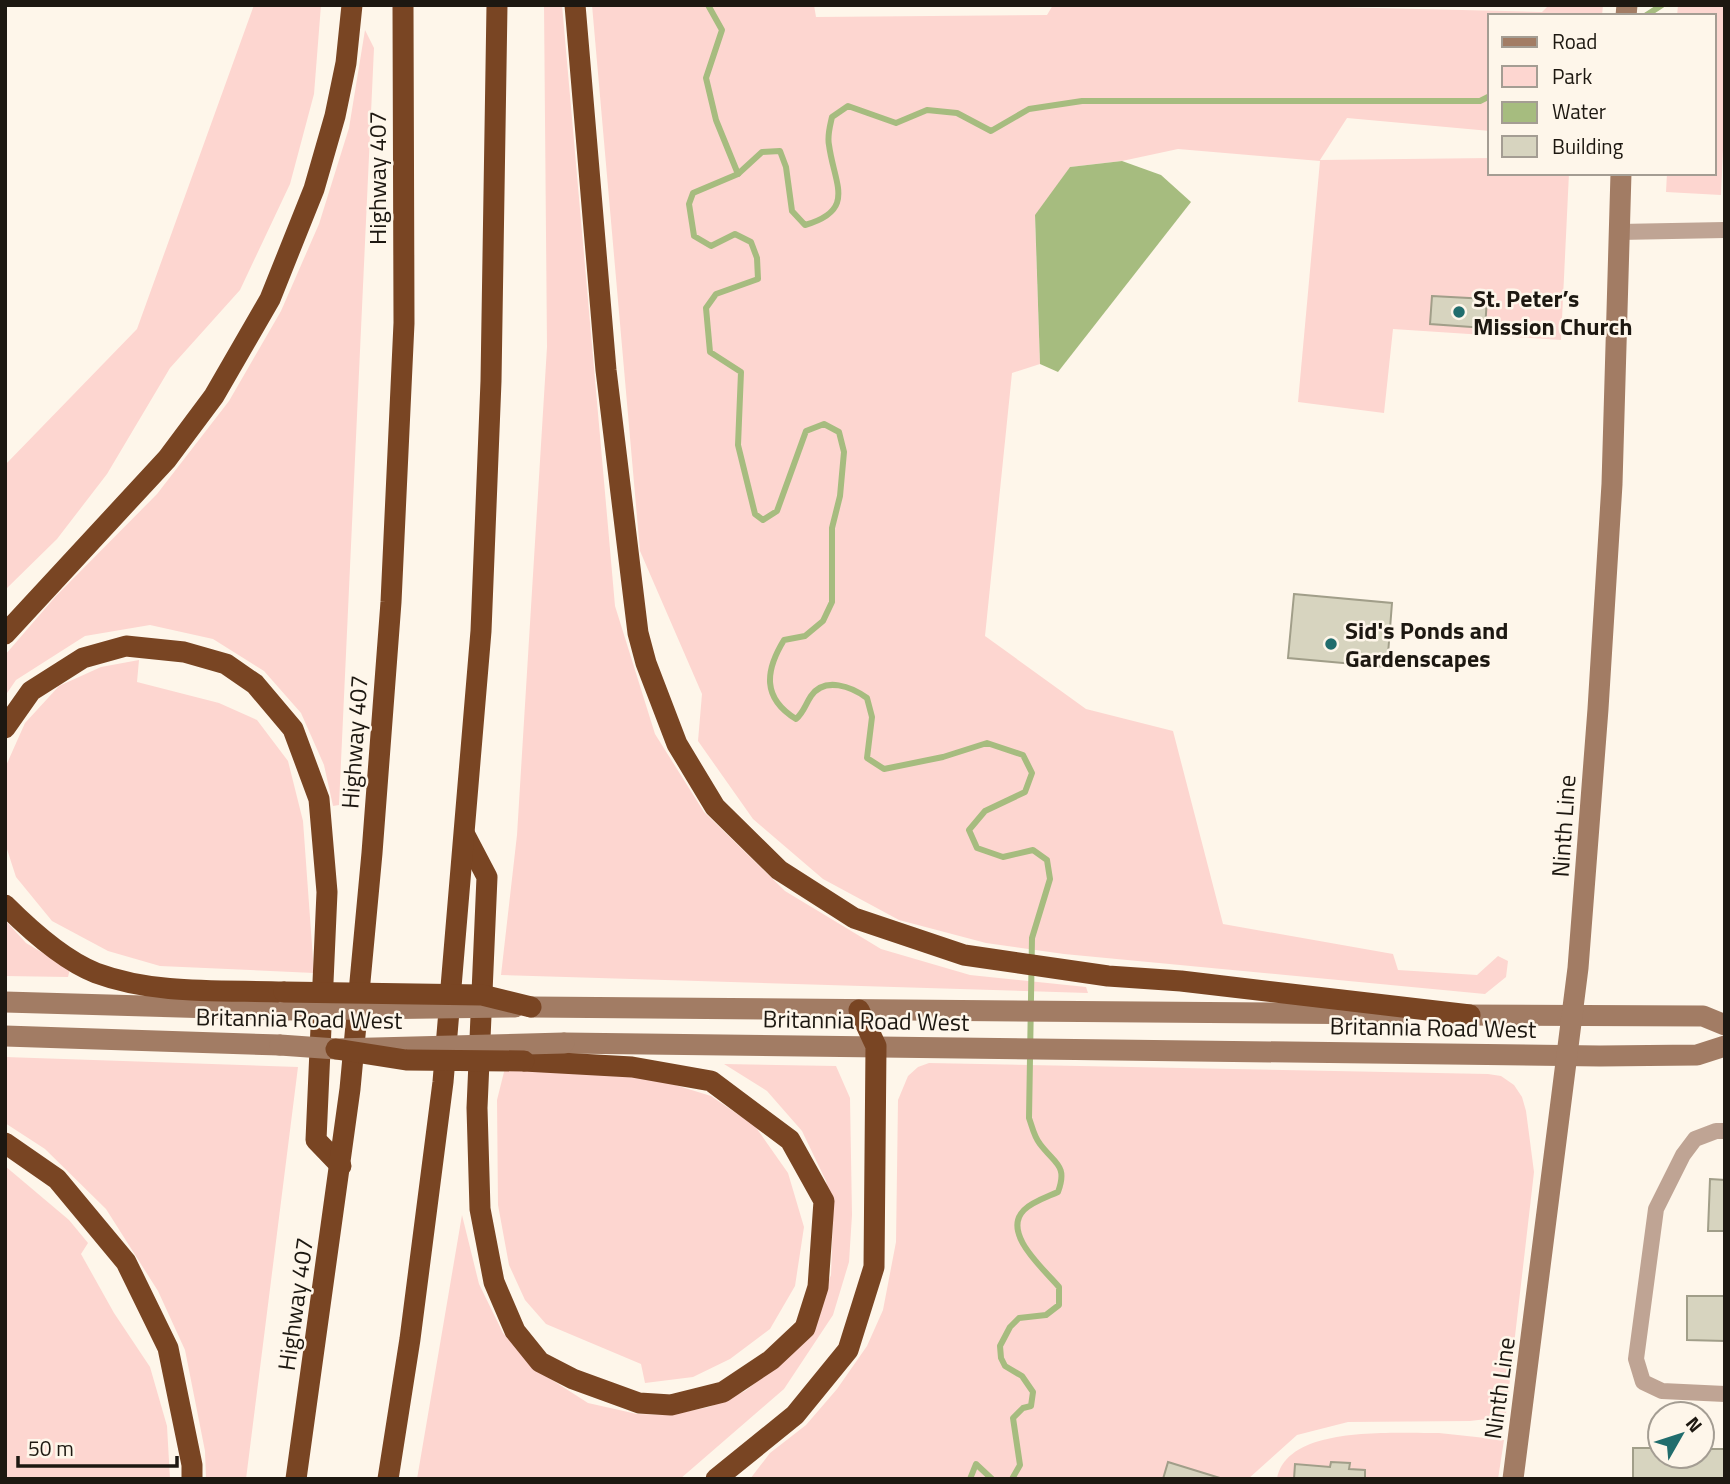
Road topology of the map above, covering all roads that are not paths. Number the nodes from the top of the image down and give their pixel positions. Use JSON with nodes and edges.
{"nodes":[{"id":1,"x":352,"y":5,"type":"edge"},
{"id":2,"x":403,"y":5,"type":"edge"},
{"id":3,"x":497,"y":5,"type":"edge"},
{"id":4,"x":575,"y":5,"type":"edge"},
{"id":5,"x":1621,"y":175,"type":"edge"},
{"id":6,"x":1725,"y":230,"type":"edge"},
{"id":7,"x":1619,"y":232,"type":"junction"},
{"id":8,"x":5,"y":634,"type":"edge"},
{"id":9,"x":5,"y":729,"type":"edge"},
{"id":10,"x":465,"y":835,"type":"junction"},
{"id":11,"x":5,"y":905,"type":"edge"},
{"id":12,"x":285,"y":1001,"type":"junction"},
{"id":13,"x":5,"y":1002,"type":"edge"},
{"id":14,"x":531,"y":1007,"type":"joint"},
{"id":15,"x":859,"y":1010,"type":"junction"},
{"id":16,"x":1470,"y":1015,"type":"junction"},
{"id":17,"x":1572,"y":1016,"type":"junction"},
{"id":18,"x":1725,"y":1025,"type":"edge"},
{"id":19,"x":5,"y":1036,"type":"edge"},
{"id":20,"x":876,"y":1046,"type":"junction"},
{"id":21,"x":1725,"y":1046,"type":"edge"},
{"id":22,"x":336,"y":1049,"type":"junction"},
{"id":23,"x":1567,"y":1055,"type":"junction"},
{"id":24,"x":1725,"y":1131,"type":"edge"},
{"id":25,"x":5,"y":1143,"type":"edge"},
{"id":26,"x":341,"y":1166,"type":"junction"},
{"id":27,"x":1725,"y":1394,"type":"edge"},
{"id":28,"x":192,"y":1479,"type":"edge"},
{"id":29,"x":296,"y":1479,"type":"edge"},
{"id":30,"x":388,"y":1479,"type":"edge"},
{"id":31,"x":716,"y":1479,"type":"edge"},
{"id":32,"x":1513,"y":1479,"type":"edge"}],
"edges":[{"from":1,"to":8,"type":"highway"},
{"from":2,"to":26,"type":"highway","name":"Highway 407"},
{"from":3,"to":10,"type":"highway"},
{"from":4,"to":16,"type":"highway"},
{"from":5,"to":7,"type":"main road","name":"Ninth Line"},
{"from":6,"to":7,"type":"street"},
{"from":7,"to":17,"type":"main road","name":"Ninth Line"},
{"from":9,"to":26,"type":"highway"},
{"from":10,"to":22,"type":"highway","bridge":true},
{"from":10,"to":30,"type":"highway"},
{"from":11,"to":12,"type":"highway"},
{"from":12,"to":13,"type":"main road","name":"Britannia Road West"},
{"from":12,"to":14,"type":"highway","bridge":true},
{"from":14,"to":15,"type":"main road","name":"Britannia Road West"},
{"from":15,"to":16,"type":"main road","name":"Britannia Road West"},
{"from":15,"to":20,"type":"highway"},
{"from":16,"to":17,"type":"main road","name":"Britannia Road West"},
{"from":17,"to":18,"type":"main road","name":"Britannia Road West"},
{"from":17,"to":23,"type":"main road","name":"Ninth Line"},
{"from":19,"to":22,"type":"main road","name":"Britannia Road West","bridge":true},
{"from":20,"to":22,"type":"main road","name":"Britannia Road West","bridge":true},
{"from":20,"to":23,"type":"main road","name":"Britannia Road West"},
{"from":20,"to":31,"type":"highway"},
{"from":21,"to":23,"type":"main road","name":"Britannia Road West"},
{"from":23,"to":32,"type":"main road","name":"Ninth Line"},
{"from":24,"to":27,"type":"street"},
{"from":25,"to":28,"type":"highway"},
{"from":26,"to":29,"type":"highway","name":"Highway 407"}]}
